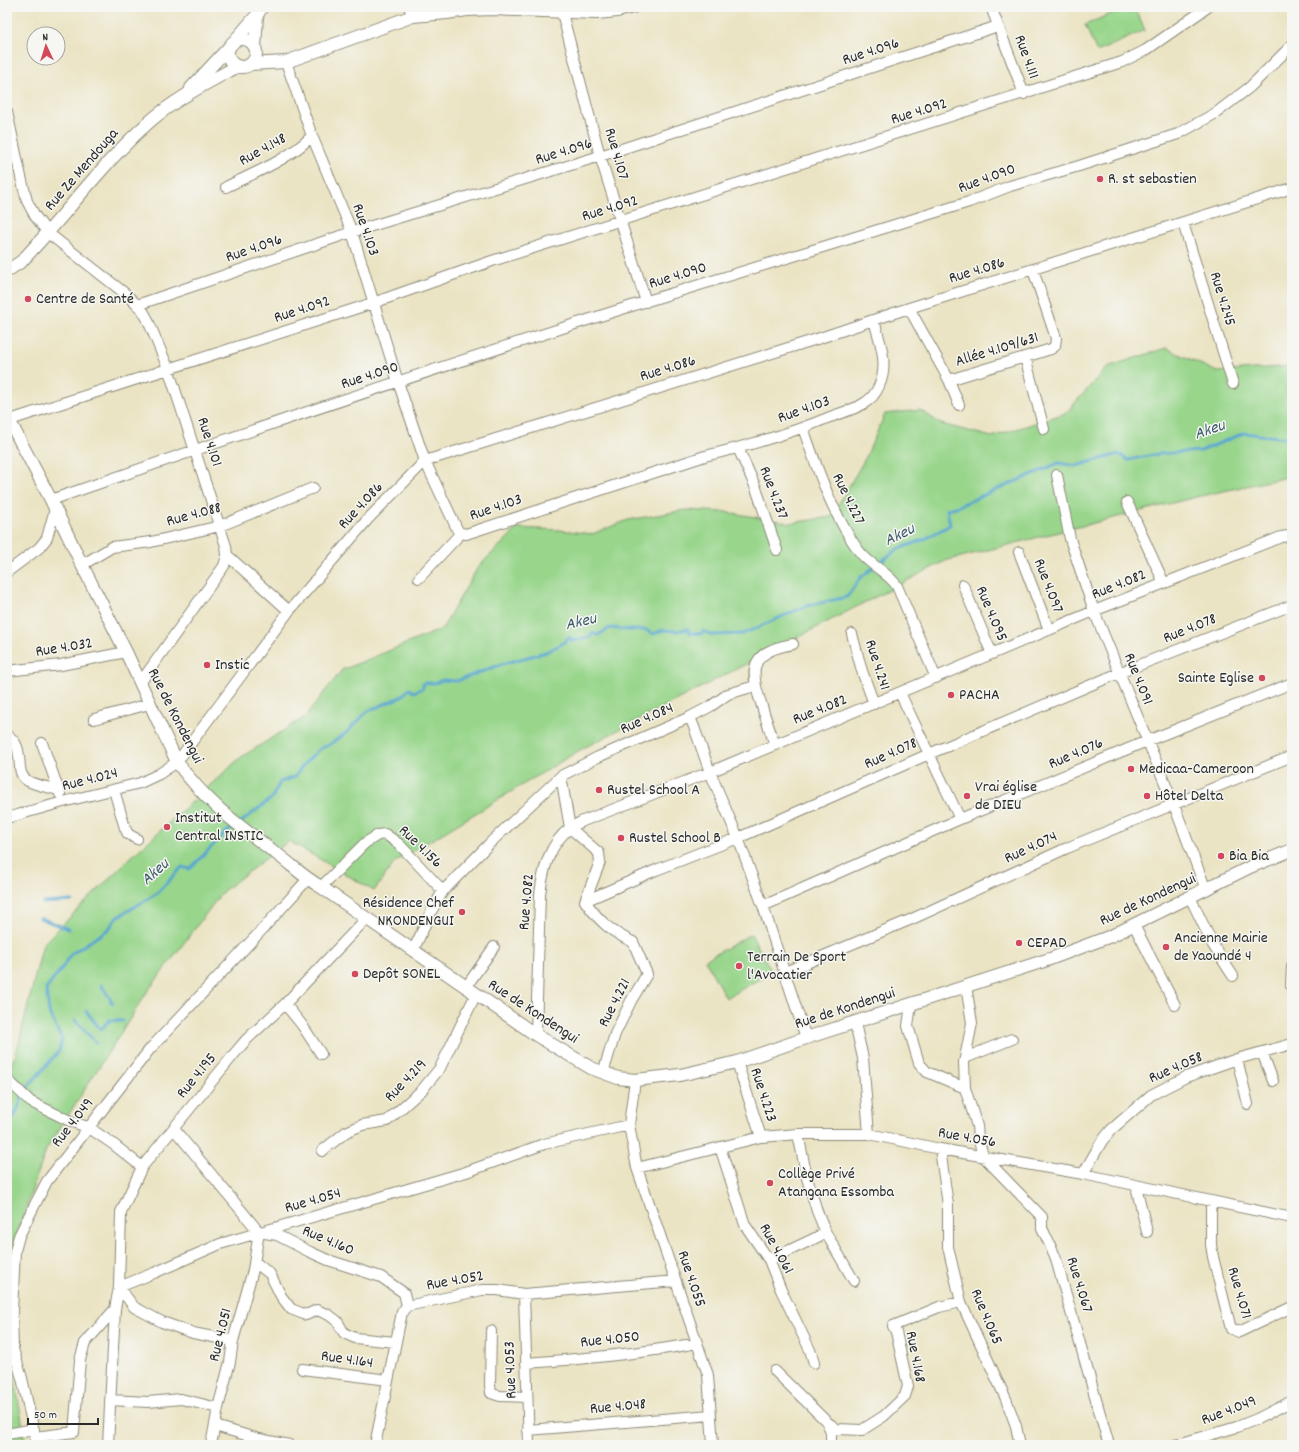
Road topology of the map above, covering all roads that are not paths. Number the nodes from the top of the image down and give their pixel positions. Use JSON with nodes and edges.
{"nodes":[{"id":1,"x":633,"y":7,"type":"edge"},
{"id":2,"x":991,"y":7,"type":"edge"},
{"id":3,"x":1208,"y":7,"type":"edge"},
{"id":4,"x":259,"y":11,"type":"edge"},
{"id":5,"x":411,"y":12,"type":"edge"},
{"id":6,"x":562,"y":13,"type":"junction"},
{"id":7,"x":998,"y":26,"type":"junction"},
{"id":8,"x":1292,"y":44,"type":"edge"},
{"id":9,"x":231,"y":45,"type":"junction"},
{"id":10,"x":250,"y":58,"type":"junction"},
{"id":11,"x":285,"y":62,"type":"junction"},
{"id":12,"x":1024,"y":94,"type":"junction"},
{"id":13,"x":185,"y":95,"type":"junction"},
{"id":14,"x":7,"y":112,"type":"edge"},
{"id":15,"x":312,"y":136,"type":"junction"},
{"id":16,"x":600,"y":156,"type":"junction"},
{"id":17,"x":226,"y":187,"type":"dead end"},
{"id":18,"x":1292,"y":188,"type":"edge"},
{"id":19,"x":620,"y":221,"type":"junction"},
{"id":20,"x":1183,"y":223,"type":"junction"},
{"id":21,"x":352,"y":232,"type":"junction"},
{"id":22,"x":48,"y":233,"type":"junction"},
{"id":23,"x":1033,"y":270,"type":"junction"},
{"id":24,"x":7,"y":271,"type":"edge"},
{"id":25,"x":646,"y":302,"type":"junction"},
{"id":26,"x":373,"y":303,"type":"junction"},
{"id":27,"x":137,"y":305,"type":"junction"},
{"id":28,"x":909,"y":308,"type":"junction"},
{"id":29,"x":874,"y":321,"type":"junction"},
{"id":30,"x":1025,"y":357,"type":"junction"},
{"id":31,"x":168,"y":368,"type":"junction"},
{"id":32,"x":949,"y":380,"type":"junction"},
{"id":33,"x":398,"y":382,"type":"junction"},
{"id":34,"x":1233,"y":384,"type":"dead end"},
{"id":35,"x":959,"y":405,"type":"dead end"},
{"id":36,"x":8,"y":418,"type":"edge"},
{"id":37,"x":803,"y":428,"type":"junction"},
{"id":38,"x":1044,"y":429,"type":"dead end"},
{"id":39,"x":738,"y":448,"type":"junction"},
{"id":40,"x":195,"y":449,"type":"junction"},
{"id":41,"x":425,"y":461,"type":"junction"},
{"id":42,"x":1057,"y":475,"type":"dead end"},
{"id":43,"x":313,"y":488,"type":"dead end"},
{"id":44,"x":1127,"y":502,"type":"dead end"},
{"id":45,"x":53,"y":504,"type":"junction"},
{"id":46,"x":220,"y":526,"type":"junction"},
{"id":47,"x":461,"y":533,"type":"junction"},
{"id":48,"x":1292,"y":537,"type":"edge"},
{"id":49,"x":777,"y":550,"type":"dead end"},
{"id":50,"x":1019,"y":552,"type":"dead end"},
{"id":51,"x":227,"y":555,"type":"junction"},
{"id":52,"x":82,"y":565,"type":"junction"},
{"id":53,"x":7,"y":572,"type":"edge"},
{"id":54,"x":419,"y":578,"type":"dead end"},
{"id":55,"x":1164,"y":583,"type":"junction"},
{"id":56,"x":963,"y":585,"type":"dead end"},
{"id":57,"x":1292,"y":605,"type":"edge"},
{"id":58,"x":289,"y":610,"type":"junction"},
{"id":59,"x":1094,"y":611,"type":"junction"},
{"id":60,"x":1049,"y":630,"type":"junction"},
{"id":61,"x":852,"y":634,"type":"dead end"},
{"id":62,"x":793,"y":644,"type":"dead end"},
{"id":63,"x":126,"y":652,"type":"junction"},
{"id":64,"x":992,"y":654,"type":"junction"},
{"id":65,"x":7,"y":671,"type":"edge"},
{"id":66,"x":1119,"y":673,"type":"junction"},
{"id":67,"x":936,"y":678,"type":"junction"},
{"id":68,"x":140,"y":683,"type":"junction"},
{"id":69,"x":1292,"y":683,"type":"edge"},
{"id":70,"x":755,"y":686,"type":"junction"},
{"id":71,"x":900,"y":693,"type":"junction"},
{"id":72,"x":149,"y":704,"type":"junction"},
{"id":73,"x":874,"y":704,"type":"junction"},
{"id":74,"x":690,"y":717,"type":"junction"},
{"id":75,"x":94,"y":719,"type":"dead end"},
{"id":76,"x":7,"y":736,"type":"edge"},
{"id":77,"x":1147,"y":741,"type":"junction"},
{"id":78,"x":42,"y":743,"type":"dead end"},
{"id":79,"x":775,"y":745,"type":"junction"},
{"id":80,"x":929,"y":754,"type":"junction"},
{"id":81,"x":1292,"y":756,"type":"edge"},
{"id":82,"x":177,"y":762,"type":"junction"},
{"id":83,"x":710,"y":772,"type":"junction"},
{"id":84,"x":561,"y":776,"type":"junction"},
{"id":85,"x":59,"y":790,"type":"junction"},
{"id":86,"x":114,"y":790,"type":"junction"},
{"id":87,"x":63,"y":802,"type":"junction"},
{"id":88,"x":1174,"y":805,"type":"junction"},
{"id":89,"x":7,"y":818,"type":"edge"},
{"id":90,"x":960,"y":819,"type":"junction"},
{"id":91,"x":570,"y":828,"type":"junction"},
{"id":92,"x":738,"y":838,"type":"junction"},
{"id":93,"x":137,"y":839,"type":"dead end"},
{"id":94,"x":1292,"y":850,"type":"edge"},
{"id":95,"x":307,"y":880,"type":"junction"},
{"id":96,"x":321,"y":886,"type":"junction"},
{"id":97,"x":1206,"y":890,"type":"junction"},
{"id":98,"x":443,"y":891,"type":"junction"},
{"id":99,"x":1190,"y":897,"type":"junction"},
{"id":100,"x":585,"y":901,"type":"junction"},
{"id":101,"x":763,"y":906,"type":"junction"},
{"id":102,"x":366,"y":919,"type":"junction"},
{"id":103,"x":1134,"y":925,"type":"junction"},
{"id":104,"x":494,"y":946,"type":"dead end"},
{"id":105,"x":413,"y":951,"type":"junction"},
{"id":106,"x":1292,"y":966,"type":"edge"},
{"id":107,"x":785,"y":972,"type":"junction"},
{"id":108,"x":1233,"y":976,"type":"dead end"},
{"id":109,"x":966,"y":986,"type":"junction"},
{"id":110,"x":1291,"y":986,"type":"dead end"},
{"id":111,"x":466,"y":987,"type":"junction"},
{"id":112,"x":476,"y":994,"type":"junction"},
{"id":113,"x":285,"y":1004,"type":"junction"},
{"id":114,"x":911,"y":1004,"type":"junction"},
{"id":115,"x":1175,"y":1005,"type":"dead end"},
{"id":116,"x":855,"y":1023,"type":"junction"},
{"id":117,"x":536,"y":1035,"type":"junction"},
{"id":118,"x":806,"y":1038,"type":"junction"},
{"id":119,"x":1012,"y":1039,"type":"dead end"},
{"id":120,"x":1292,"y":1044,"type":"edge"},
{"id":121,"x":1262,"y":1052,"type":"junction"},
{"id":122,"x":320,"y":1054,"type":"dead end"},
{"id":123,"x":965,"y":1058,"type":"junction"},
{"id":124,"x":1237,"y":1059,"type":"junction"},
{"id":125,"x":737,"y":1062,"type":"junction"},
{"id":126,"x":603,"y":1073,"type":"junction"},
{"id":127,"x":635,"y":1080,"type":"junction"},
{"id":128,"x":1273,"y":1081,"type":"dead end"},
{"id":129,"x":11,"y":1083,"type":"dead end"},
{"id":130,"x":965,"y":1088,"type":"junction"},
{"id":131,"x":1248,"y":1104,"type":"dead end"},
{"id":132,"x":629,"y":1125,"type":"junction"},
{"id":133,"x":88,"y":1127,"type":"junction"},
{"id":134,"x":174,"y":1129,"type":"junction"},
{"id":135,"x":798,"y":1134,"type":"junction"},
{"id":136,"x":869,"y":1134,"type":"junction"},
{"id":137,"x":761,"y":1137,"type":"junction"},
{"id":138,"x":720,"y":1147,"type":"junction"},
{"id":139,"x":940,"y":1149,"type":"junction"},
{"id":140,"x":322,"y":1151,"type":"dead end"},
{"id":141,"x":982,"y":1156,"type":"junction"},
{"id":142,"x":142,"y":1167,"type":"junction"},
{"id":143,"x":637,"y":1168,"type":"junction"},
{"id":144,"x":1083,"y":1174,"type":"junction"},
{"id":145,"x":1136,"y":1186,"type":"junction"},
{"id":146,"x":1211,"y":1201,"type":"junction"},
{"id":147,"x":1292,"y":1218,"type":"edge"},
{"id":148,"x":260,"y":1232,"type":"junction"},
{"id":149,"x":1147,"y":1232,"type":"dead end"},
{"id":150,"x":826,"y":1233,"type":"junction"},
{"id":151,"x":769,"y":1260,"type":"junction"},
{"id":152,"x":255,"y":1262,"type":"junction"},
{"id":153,"x":10,"y":1279,"type":"edge"},
{"id":154,"x":676,"y":1281,"type":"junction"},
{"id":155,"x":854,"y":1281,"type":"dead end"},
{"id":156,"x":119,"y":1287,"type":"junction"},
{"id":157,"x":524,"y":1294,"type":"junction"},
{"id":158,"x":961,"y":1302,"type":"junction"},
{"id":159,"x":407,"y":1306,"type":"junction"},
{"id":160,"x":1292,"y":1307,"type":"edge"},
{"id":161,"x":115,"y":1309,"type":"junction"},
{"id":162,"x":491,"y":1332,"type":"dead end"},
{"id":163,"x":233,"y":1341,"type":"junction"},
{"id":164,"x":395,"y":1342,"type":"junction"},
{"id":165,"x":697,"y":1343,"type":"junction"},
{"id":166,"x":10,"y":1350,"type":"edge"},
{"id":167,"x":526,"y":1363,"type":"junction"},
{"id":168,"x":814,"y":1363,"type":"dead end"},
{"id":169,"x":302,"y":1369,"type":"dead end"},
{"id":170,"x":775,"y":1371,"type":"dead end"},
{"id":171,"x":388,"y":1380,"type":"junction"},
{"id":172,"x":527,"y":1397,"type":"junction"},
{"id":173,"x":110,"y":1400,"type":"junction"},
{"id":174,"x":1292,"y":1401,"type":"edge"},
{"id":175,"x":218,"y":1408,"type":"junction"},
{"id":176,"x":711,"y":1414,"type":"junction"},
{"id":177,"x":827,"y":1422,"type":"junction"},
{"id":178,"x":215,"y":1426,"type":"junction"},
{"id":179,"x":528,"y":1430,"type":"junction"},
{"id":180,"x":7,"y":1434,"type":"edge"},
{"id":181,"x":35,"y":1437,"type":"edge"},
{"id":182,"x":258,"y":1442,"type":"edge"},
{"id":183,"x":1201,"y":1442,"type":"edge"},
{"id":184,"x":108,"y":1445,"type":"edge"},
{"id":185,"x":211,"y":1445,"type":"edge"},
{"id":186,"x":289,"y":1445,"type":"edge"},
{"id":187,"x":376,"y":1445,"type":"edge"},
{"id":188,"x":529,"y":1445,"type":"edge"},
{"id":189,"x":714,"y":1445,"type":"edge"},
{"id":190,"x":831,"y":1445,"type":"edge"},
{"id":191,"x":1020,"y":1445,"type":"edge"},
{"id":192,"x":1109,"y":1445,"type":"edge"},
{"id":193,"x":1175,"y":1445,"type":"edge"}],
"edges":[{"from":1,"to":6,"type":"main road"},
{"from":2,"to":7,"type":"street","name":"Rue 4.111"},
{"from":3,"to":12,"type":"street","name":"Rue 4.092"},
{"from":4,"to":9,"type":"main road","name":"Rue Ze Mendouga"},
{"from":4,"to":10,"type":"main road","name":"Rue Ze Mendouga"},
{"from":5,"to":6,"type":"main road"},
{"from":5,"to":11,"type":"main road"},
{"from":6,"to":16,"type":"street","name":"Rue 4.107"},
{"from":7,"to":12,"type":"street","name":"Rue 4.111"},
{"from":7,"to":16,"type":"street","name":"Rue 4.096"},
{"from":8,"to":25,"type":"street","name":"Rue 4.090"},
{"from":9,"to":10,"type":"main road"},
{"from":9,"to":10,"type":"main road"},
{"from":9,"to":13,"type":"main road","name":"Rue Ze Mendouga"},
{"from":10,"to":11,"type":"main road"},
{"from":10,"to":13,"type":"main road","name":"Rue Ze Mendouga"},
{"from":11,"to":15,"type":"street","name":"Rue 4.103"},
{"from":12,"to":19,"type":"street","name":"Rue 4.092"},
{"from":13,"to":22,"type":"main road","name":"Rue Ze Mendouga"},
{"from":14,"to":22,"type":"street","name":"Rue 4.101"},
{"from":15,"to":17,"type":"street","name":"Rue 4.148"},
{"from":15,"to":21,"type":"street","name":"Rue 4.103"},
{"from":16,"to":19,"type":"street","name":"Rue 4.107"},
{"from":16,"to":21,"type":"street","name":"Rue 4.096"},
{"from":18,"to":20,"type":"street","name":"Rue 4.086"},
{"from":19,"to":25,"type":"street","name":"Rue 4.107"},
{"from":19,"to":26,"type":"street","name":"Rue 4.092"},
{"from":20,"to":23,"type":"street","name":"Rue 4.086"},
{"from":20,"to":34,"type":"street","name":"Rue 4.245"},
{"from":21,"to":26,"type":"street","name":"Rue 4.103"},
{"from":21,"to":27,"type":"street","name":"Rue 4.096"},
{"from":22,"to":24,"type":"main road","name":"Rue Ze Mendouga"},
{"from":22,"to":27,"type":"street","name":"Rue 4.101"},
{"from":23,"to":28,"type":"street","name":"Rue 4.086"},
{"from":23,"to":30,"type":"street","name":"Allée 4.109/631"},
{"from":25,"to":33,"type":"street","name":"Rue 4.090"},
{"from":26,"to":31,"type":"street","name":"Rue 4.092"},
{"from":26,"to":33,"type":"street","name":"Rue 4.103"},
{"from":27,"to":31,"type":"street","name":"Rue 4.101"},
{"from":28,"to":29,"type":"street","name":"Rue 4.086"},
{"from":28,"to":32,"type":"street","name":"Allée 4.109/631"},
{"from":29,"to":37,"type":"street","name":"Rue 4.103"},
{"from":29,"to":41,"type":"street","name":"Rue 4.086"},
{"from":30,"to":32,"type":"street","name":"Allée 4.109/631"},
{"from":30,"to":38,"type":"street"},
{"from":31,"to":36,"type":"street","name":"Rue 4.092"},
{"from":31,"to":40,"type":"street","name":"Rue 4.101"},
{"from":32,"to":35,"type":"street"},
{"from":33,"to":40,"type":"street","name":"Rue 4.090"},
{"from":33,"to":41,"type":"street","name":"Rue 4.103"},
{"from":36,"to":45,"type":"main road","name":"Rue de Kondengui"},
{"from":37,"to":39,"type":"street","name":"Rue 4.103"},
{"from":37,"to":67,"type":"street","name":"Rue 4.227"},
{"from":39,"to":47,"type":"street","name":"Rue 4.103"},
{"from":39,"to":49,"type":"street","name":"Rue 4.237"},
{"from":40,"to":45,"type":"street","name":"Rue 4.090"},
{"from":40,"to":46,"type":"street","name":"Rue 4.101"},
{"from":41,"to":47,"type":"street","name":"Rue 4.103"},
{"from":41,"to":58,"type":"street","name":"Rue 4.086"},
{"from":42,"to":59,"type":"street","name":"Rue 4.091"},
{"from":43,"to":46,"type":"street","name":"Rue 4.088"},
{"from":44,"to":55,"type":"street"},
{"from":45,"to":52,"type":"main road","name":"Rue de Kondengui"},
{"from":45,"to":53,"type":"street"},
{"from":46,"to":51,"type":"street","name":"Rue 4.101"},
{"from":46,"to":52,"type":"street","name":"Rue 4.088"},
{"from":47,"to":54,"type":"street"},
{"from":48,"to":55,"type":"street","name":"Rue 4.082"},
{"from":50,"to":60,"type":"street","name":"Rue 4.097"},
{"from":51,"to":58,"type":"street"},
{"from":51,"to":68,"type":"street"},
{"from":52,"to":63,"type":"main road","name":"Rue de Kondengui"},
{"from":55,"to":59,"type":"street","name":"Rue 4.082"},
{"from":56,"to":64,"type":"street","name":"Rue 4.095"},
{"from":57,"to":66,"type":"street","name":"Rue 4.078"},
{"from":58,"to":82,"type":"street","name":"Rue 4.086"},
{"from":59,"to":60,"type":"street","name":"Rue 4.082"},
{"from":59,"to":66,"type":"street","name":"Rue 4.091"},
{"from":60,"to":64,"type":"street","name":"Rue 4.082"},
{"from":61,"to":73,"type":"street","name":"Rue 4.241"},
{"from":62,"to":70,"type":"street"},
{"from":63,"to":65,"type":"street","name":"Rue 4.032"},
{"from":63,"to":68,"type":"main road","name":"Rue de Kondengui"},
{"from":64,"to":67,"type":"street","name":"Rue 4.082"},
{"from":66,"to":77,"type":"street","name":"Rue 4.091"},
{"from":66,"to":80,"type":"street","name":"Rue 4.078"},
{"from":67,"to":71,"type":"street","name":"Rue 4.082"},
{"from":68,"to":72,"type":"main road","name":"Rue de Kondengui"},
{"from":69,"to":77,"type":"street","name":"Rue 4.076"},
{"from":70,"to":74,"type":"street"},
{"from":70,"to":79,"type":"street"},
{"from":71,"to":73,"type":"street","name":"Rue 4.082"},
{"from":71,"to":80,"type":"street"},
{"from":72,"to":75,"type":"street"},
{"from":72,"to":82,"type":"main road","name":"Rue de Kondengui"},
{"from":73,"to":79,"type":"street","name":"Rue 4.082"},
{"from":74,"to":83,"type":"street","name":"Rue 4.084"},
{"from":74,"to":84,"type":"street","name":"Rue 4.084"},
{"from":76,"to":85,"type":"street"},
{"from":77,"to":88,"type":"street","name":"Rue 4.091"},
{"from":77,"to":90,"type":"street","name":"Rue 4.076"},
{"from":78,"to":85,"type":"street"},
{"from":79,"to":83,"type":"street","name":"Rue 4.082"},
{"from":80,"to":90,"type":"street"},
{"from":80,"to":92,"type":"street","name":"Rue 4.078"},
{"from":81,"to":88,"type":"street","name":"Rue 4.074"},
{"from":82,"to":86,"type":"street","name":"Rue 4.024"},
{"from":82,"to":95,"type":"main road","name":"Rue de Kondengui"},
{"from":83,"to":91,"type":"street","name":"Rue 4.082"},
{"from":83,"to":92,"type":"street","name":"Rue 4.084"},
{"from":84,"to":91,"type":"street"},
{"from":84,"to":98,"type":"street","name":"Rue 4.084"},
{"from":85,"to":87,"type":"street"},
{"from":86,"to":87,"type":"street","name":"Rue 4.024"},
{"from":86,"to":93,"type":"street"},
{"from":87,"to":89,"type":"street","name":"Rue 4.024"},
{"from":88,"to":97,"type":"street","name":"Rue 4.091"},
{"from":88,"to":107,"type":"street","name":"Rue 4.074"},
{"from":90,"to":101,"type":"street","name":"Rue 4.076"},
{"from":91,"to":100,"type":"street"},
{"from":91,"to":117,"type":"street","name":"Rue 4.082"},
{"from":92,"to":100,"type":"street","name":"Rue 4.078"},
{"from":92,"to":101,"type":"street","name":"Rue 4.084"},
{"from":94,"to":97,"type":"main road","name":"Rue de Kondengui"},
{"from":95,"to":96,"type":"main road","name":"Rue de Kondengui"},
{"from":95,"to":133,"type":"street","name":"Rue 4.049"},
{"from":96,"to":98,"type":"street","name":"Rue 4.156"},
{"from":96,"to":102,"type":"main road","name":"Rue de Kondengui"},
{"from":97,"to":99,"type":"main road","name":"Rue de Kondengui"},
{"from":98,"to":105,"type":"street","name":"Rue 4.084"},
{"from":99,"to":103,"type":"main road","name":"Rue de Kondengui"},
{"from":99,"to":108,"type":"street"},
{"from":100,"to":126,"type":"street","name":"Rue 4.221"},
{"from":101,"to":107,"type":"street","name":"Rue 4.084"},
{"from":102,"to":105,"type":"main road","name":"Rue de Kondengui"},
{"from":102,"to":113,"type":"street","name":"Rue 4.195"},
{"from":103,"to":109,"type":"main road","name":"Rue de Kondengui"},
{"from":103,"to":115,"type":"street"},
{"from":104,"to":111,"type":"street"},
{"from":105,"to":111,"type":"main road","name":"Rue de Kondengui"},
{"from":106,"to":110,"type":"street"},
{"from":107,"to":118,"type":"street","name":"Rue 4.084"},
{"from":109,"to":114,"type":"main road","name":"Rue de Kondengui"},
{"from":109,"to":123,"type":"street"},
{"from":111,"to":112,"type":"main road","name":"Rue de Kondengui"},
{"from":112,"to":117,"type":"main road","name":"Rue de Kondengui"},
{"from":112,"to":140,"type":"street","name":"Rue 4.219"},
{"from":113,"to":122,"type":"street"},
{"from":113,"to":134,"type":"street","name":"Rue 4.195"},
{"from":114,"to":116,"type":"main road","name":"Rue de Kondengui"},
{"from":114,"to":130,"type":"street"},
{"from":116,"to":118,"type":"main road","name":"Rue de Kondengui"},
{"from":116,"to":136,"type":"street"},
{"from":117,"to":126,"type":"main road","name":"Rue de Kondengui"},
{"from":118,"to":125,"type":"main road","name":"Rue de Kondengui"},
{"from":119,"to":123,"type":"street"},
{"from":120,"to":121,"type":"street","name":"Rue 4.058"},
{"from":121,"to":124,"type":"street","name":"Rue 4.058"},
{"from":121,"to":128,"type":"street"},
{"from":123,"to":130,"type":"street"},
{"from":124,"to":131,"type":"street"},
{"from":124,"to":144,"type":"street","name":"Rue 4.058"},
{"from":125,"to":127,"type":"main road","name":"Rue de Kondengui"},
{"from":125,"to":137,"type":"street","name":"Rue 4.223"},
{"from":126,"to":127,"type":"main road","name":"Rue de Kondengui"},
{"from":127,"to":132,"type":"street"},
{"from":129,"to":133,"type":"street"},
{"from":130,"to":141,"type":"street"},
{"from":132,"to":143,"type":"street","name":"Rue 4.055"},
{"from":132,"to":148,"type":"street","name":"Rue 4.054"},
{"from":133,"to":142,"type":"street"},
{"from":133,"to":153,"type":"street","name":"Rue 4.049"},
{"from":134,"to":142,"type":"street","name":"Rue 4.195"},
{"from":134,"to":148,"type":"street"},
{"from":135,"to":136,"type":"street","name":"Rue 4.056"},
{"from":135,"to":137,"type":"street","name":"Rue 4.056"},
{"from":135,"to":150,"type":"street"},
{"from":136,"to":139,"type":"street","name":"Rue 4.056"},
{"from":137,"to":138,"type":"street","name":"Rue 4.056"},
{"from":138,"to":143,"type":"street","name":"Rue 4.056"},
{"from":138,"to":151,"type":"street","name":"Rue 4.061"},
{"from":139,"to":141,"type":"street","name":"Rue 4.056"},
{"from":139,"to":158,"type":"street","name":"Rue 4.065"},
{"from":141,"to":144,"type":"street","name":"Rue 4.056"},
{"from":141,"to":192,"type":"street","name":"Rue 4.067"},
{"from":142,"to":156,"type":"street","name":"Rue 4.195"},
{"from":143,"to":154,"type":"street","name":"Rue 4.055"},
{"from":144,"to":145,"type":"street","name":"Rue 4.056"},
{"from":145,"to":146,"type":"street","name":"Rue 4.056"},
{"from":145,"to":149,"type":"street"},
{"from":146,"to":147,"type":"street","name":"Rue 4.056"},
{"from":146,"to":160,"type":"street","name":"Rue 4.071"},
{"from":148,"to":152,"type":"street","name":"Rue 4.051"},
{"from":148,"to":156,"type":"street","name":"Rue 4.054"},
{"from":148,"to":159,"type":"street","name":"Rue 4.160"},
{"from":150,"to":151,"type":"street"},
{"from":150,"to":155,"type":"street"},
{"from":151,"to":168,"type":"street","name":"Rue 4.061"},
{"from":152,"to":163,"type":"street","name":"Rue 4.051"},
{"from":152,"to":164,"type":"street"},
{"from":153,"to":166,"type":"street","name":"Rue 4.049"},
{"from":154,"to":157,"type":"street","name":"Rue 4.052"},
{"from":154,"to":165,"type":"street","name":"Rue 4.055"},
{"from":156,"to":161,"type":"street"},
{"from":156,"to":163,"type":"street"},
{"from":157,"to":159,"type":"street","name":"Rue 4.052"},
{"from":157,"to":167,"type":"street","name":"Rue 4.053"},
{"from":158,"to":177,"type":"street","name":"Rue 4.168"},
{"from":158,"to":191,"type":"street","name":"Rue 4.065"},
{"from":159,"to":164,"type":"street","name":"Rue 4.052"},
{"from":161,"to":173,"type":"street"},
{"from":161,"to":181,"type":"street"},
{"from":162,"to":172,"type":"street"},
{"from":163,"to":175,"type":"street","name":"Rue 4.051"},
{"from":164,"to":171,"type":"street","name":"Rue 4.052"},
{"from":165,"to":167,"type":"street","name":"Rue 4.050"},
{"from":165,"to":176,"type":"street","name":"Rue 4.055"},
{"from":166,"to":181,"type":"street","name":"Rue 4.049"},
{"from":167,"to":172,"type":"street","name":"Rue 4.053"},
{"from":169,"to":171,"type":"street","name":"Rue 4.164"},
{"from":170,"to":177,"type":"street","name":"Rue 4.168"},
{"from":171,"to":187,"type":"street","name":"Rue 4.052"},
{"from":172,"to":179,"type":"street","name":"Rue 4.053"},
{"from":173,"to":175,"type":"street"},
{"from":173,"to":184,"type":"street"},
{"from":174,"to":183,"type":"street","name":"Rue 4.049"},
{"from":175,"to":178,"type":"street","name":"Rue 4.051"},
{"from":176,"to":179,"type":"street","name":"Rue 4.048"},
{"from":176,"to":189,"type":"street","name":"Rue 4.055"},
{"from":177,"to":190,"type":"street"},
{"from":178,"to":182,"type":"street"},
{"from":178,"to":185,"type":"street","name":"Rue 4.051"},
{"from":179,"to":188,"type":"street","name":"Rue 4.053"},
{"from":180,"to":181,"type":"street"},
{"from":182,"to":186,"type":"street"},
{"from":183,"to":193,"type":"street","name":"Rue 4.049"}]}
